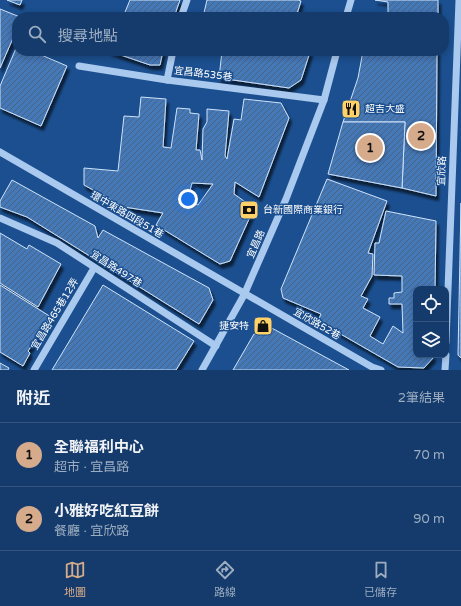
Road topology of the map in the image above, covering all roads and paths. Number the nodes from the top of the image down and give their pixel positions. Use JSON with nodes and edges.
{"nodes":[{"id":1,"x":187,"y":0,"type":"edge"},
{"id":2,"x":350,"y":0,"type":"edge"},
{"id":3,"x":459,"y":0,"type":"edge"},
{"id":4,"x":183,"y":12,"type":"edge"},
{"id":5,"x":347,"y":12,"type":"edge"},
{"id":6,"x":172,"y":56,"type":"edge"},
{"id":7,"x":336,"y":56,"type":"edge"},
{"id":8,"x":79,"y":66,"type":"dead end"},
{"id":9,"x":167,"y":80,"type":"junction"},
{"id":10,"x":324,"y":100,"type":"junction"},
{"id":11,"x":0,"y":152,"type":"edge"},
{"id":12,"x":0,"y":218,"type":"edge"},
{"id":13,"x":94,"y":268,"type":"junction"},
{"id":14,"x":244,"y":295,"type":"junction"},
{"id":15,"x":447,"y":322,"type":"edge"},
{"id":16,"x":216,"y":346,"type":"junction"},
{"id":17,"x":446,"y":358,"type":"edge"},
{"id":18,"x":34,"y":370,"type":"edge"},
{"id":19,"x":202,"y":370,"type":"edge"},
{"id":20,"x":380,"y":370,"type":"edge"},
{"id":21,"x":445,"y":370,"type":"edge"}],
"edges":[{"from":1,"to":4,"type":"street"},
{"from":2,"to":5,"type":"street"},
{"from":3,"to":15,"type":"street","name":"宜欣路"},
{"from":6,"to":9,"type":"street"},
{"from":7,"to":10,"type":"street","name":"宜昌路"},
{"from":8,"to":9,"type":"street","name":"宜昌路535巷"},
{"from":9,"to":10,"type":"street","name":"宜昌路535巷"},
{"from":10,"to":14,"type":"street","name":"宜昌路"},
{"from":11,"to":14,"type":"street","name":"環中東路四段51巷"},
{"from":12,"to":13,"type":"street","name":"宜昌路497巷"},
{"from":13,"to":16,"type":"street","name":"宜昌路497巷"},
{"from":13,"to":18,"type":"street","name":"宜昌路465巷12弄"},
{"from":14,"to":16,"type":"street","name":"宜昌路"},
{"from":14,"to":20,"type":"street","name":"宜欣路52巷"},
{"from":16,"to":19,"type":"street","name":"宜昌路"},
{"from":17,"to":21,"type":"street"}]}
